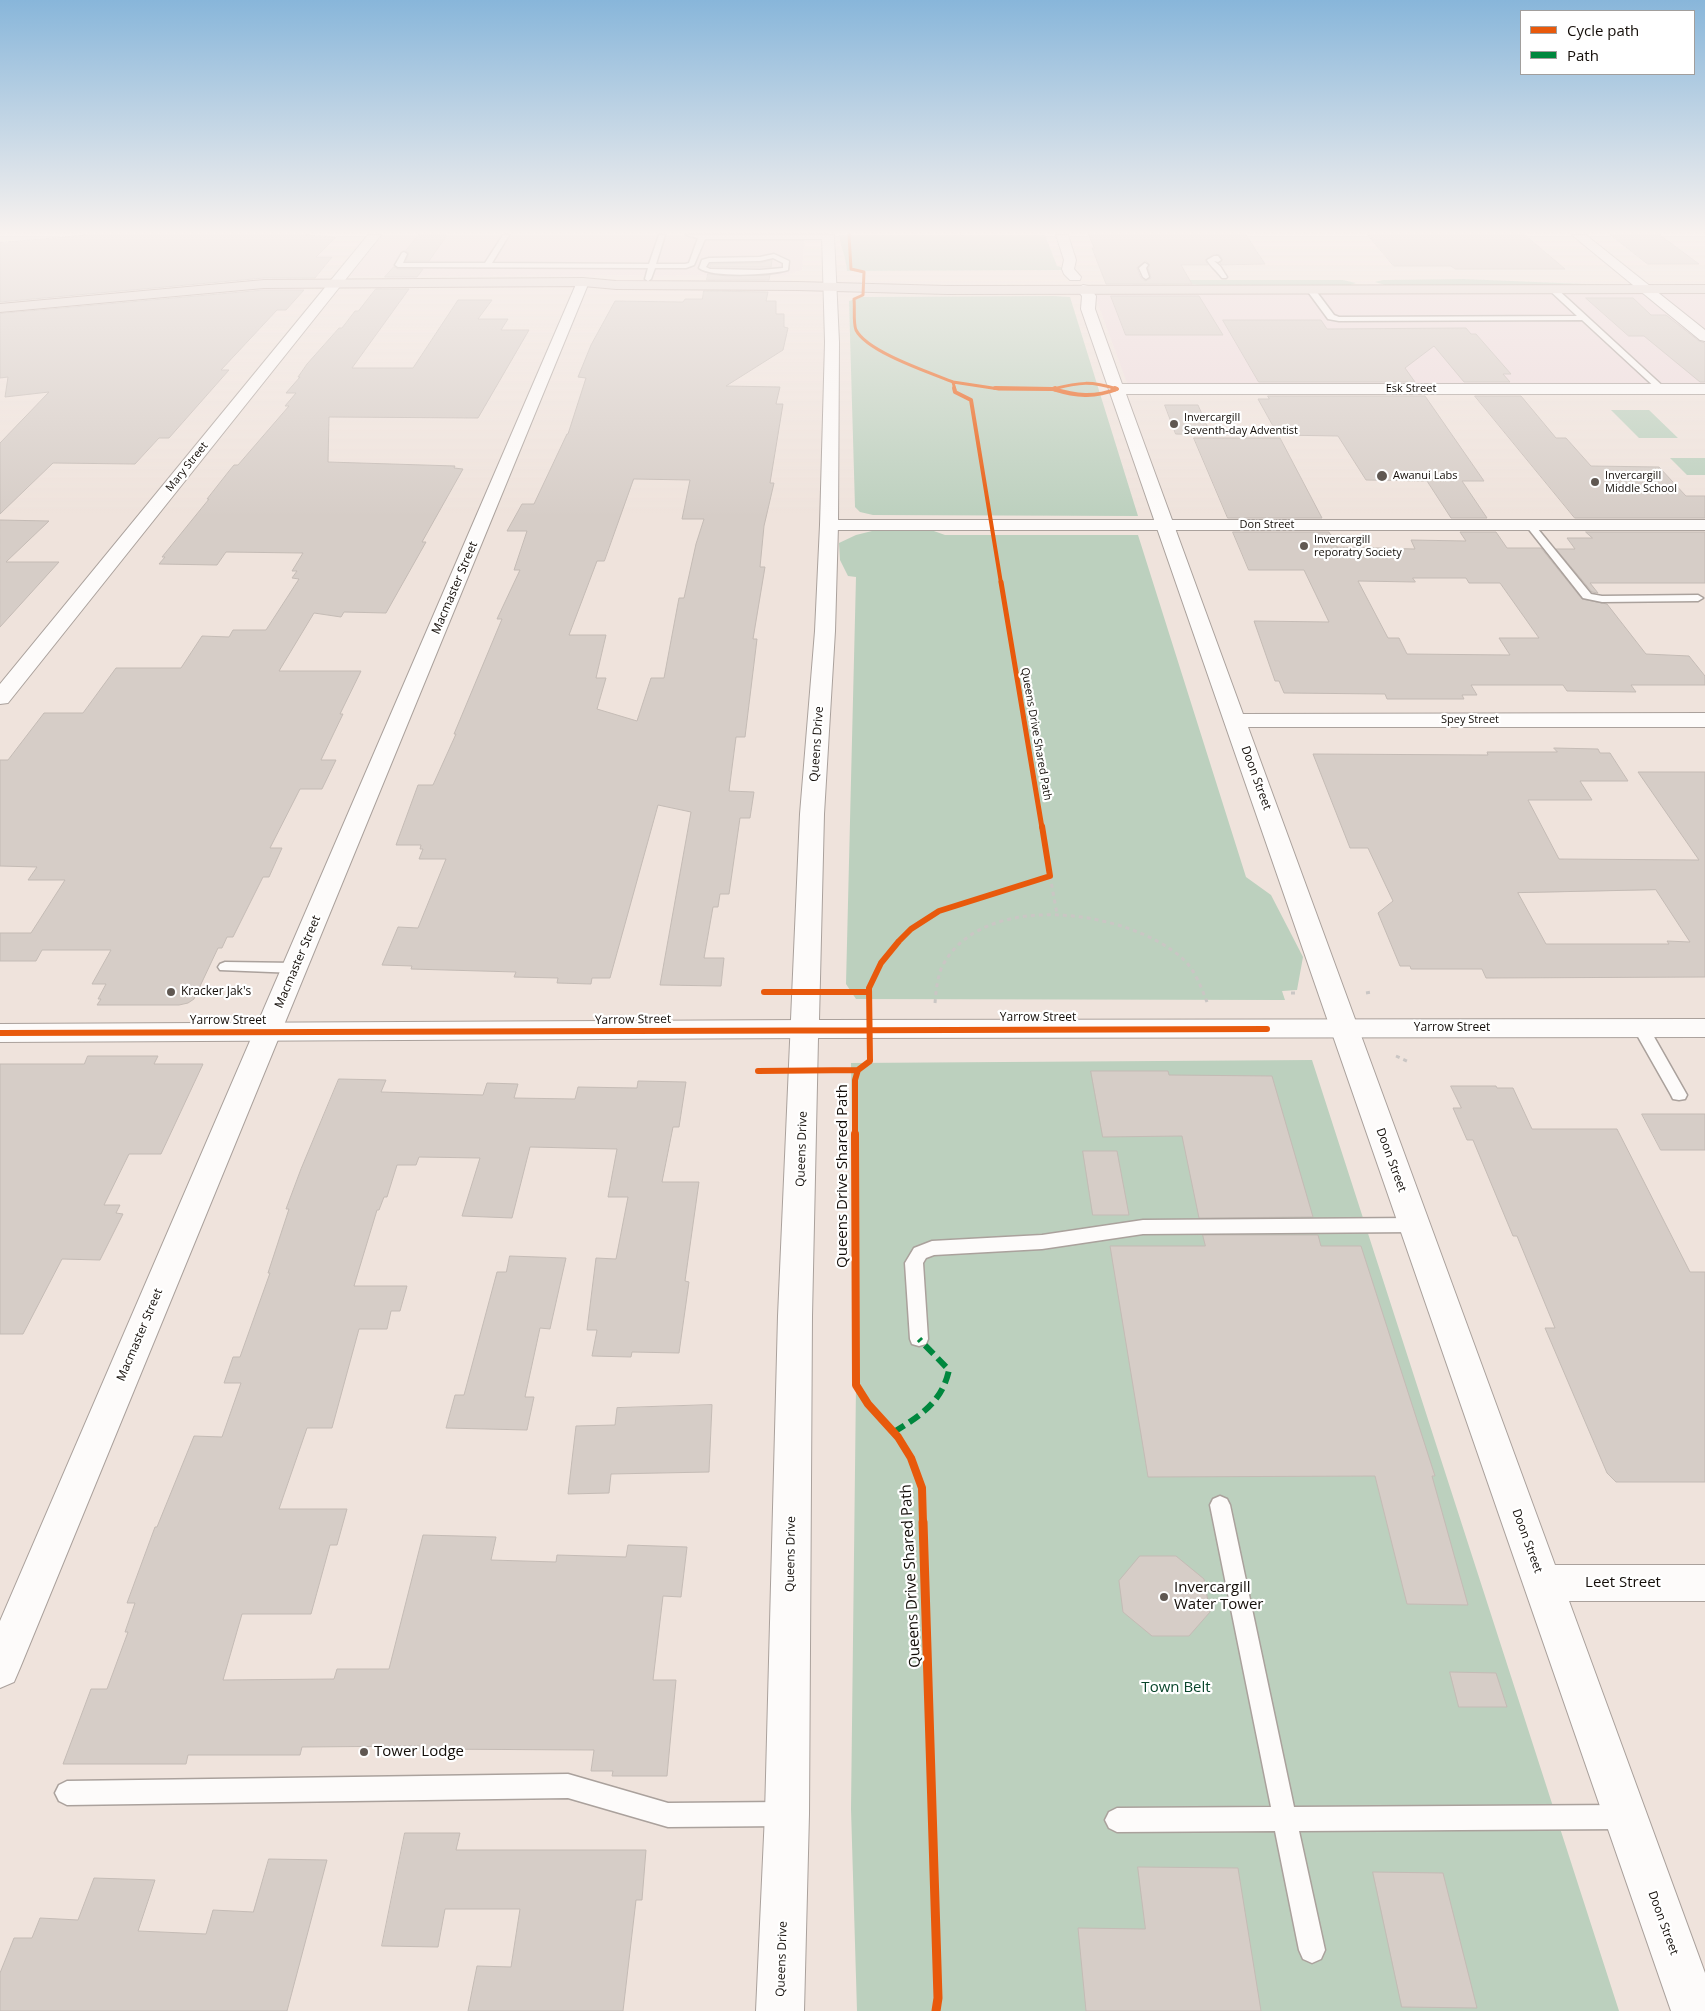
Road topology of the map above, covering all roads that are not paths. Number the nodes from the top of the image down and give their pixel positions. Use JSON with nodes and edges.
{"nodes":[{"id":1,"x":299,"y":329,"type":"edge"},
{"id":2,"x":564,"y":329,"type":"edge"},
{"id":3,"x":832,"y":329,"type":"edge"},
{"id":4,"x":1095,"y":329,"type":"edge"},
{"id":5,"x":1596,"y":329,"type":"edge"},
{"id":6,"x":1695,"y":329,"type":"edge"},
{"id":7,"x":1705,"y":337,"type":"edge"},
{"id":8,"x":1117,"y":389,"type":"junction"},
{"id":9,"x":1662,"y":389,"type":"junction"},
{"id":10,"x":1705,"y":389,"type":"edge"},
{"id":11,"x":829,"y":525,"type":"junction"},
{"id":12,"x":1165,"y":525,"type":"junction"},
{"id":13,"x":1530,"y":525,"type":"junction"},
{"id":14,"x":1705,"y":525,"type":"edge"},
{"id":15,"x":1698,"y":598,"type":"dead end"},
{"id":16,"x":0,"y":698,"type":"edge"},
{"id":17,"x":1705,"y":720,"type":"edge"},
{"id":18,"x":1236,"y":721,"type":"junction"},
{"id":19,"x":225,"y":967,"type":"dead end"},
{"id":20,"x":296,"y":968,"type":"junction"},
{"id":21,"x":1345,"y":1028,"type":"junction"},
{"id":22,"x":1641,"y":1028,"type":"junction"},
{"id":23,"x":1705,"y":1028,"type":"edge"},
{"id":24,"x":806,"y":1029,"type":"junction"},
{"id":25,"x":269,"y":1032,"type":"junction"},
{"id":26,"x":0,"y":1033,"type":"edge"},
{"id":27,"x":1679,"y":1095,"type":"dead end"},
{"id":28,"x":1415,"y":1226,"type":"junction"},
{"id":29,"x":919,"y":1338,"type":"dead end"},
{"id":30,"x":1220,"y":1505,"type":"dead end"},
{"id":31,"x":1542,"y":1583,"type":"junction"},
{"id":32,"x":1705,"y":1583,"type":"edge"},
{"id":33,"x":0,"y":1668,"type":"edge"},
{"id":34,"x":67,"y":1792,"type":"dead end"},
{"id":35,"x":787,"y":1814,"type":"junction"},
{"id":36,"x":1625,"y":1816,"type":"junction"},
{"id":37,"x":1285,"y":1819,"type":"junction"},
{"id":38,"x":1117,"y":1820,"type":"dead end"},
{"id":39,"x":1312,"y":1950,"type":"dead end"},
{"id":40,"x":780,"y":2011,"type":"edge"},
{"id":41,"x":1695,"y":2011,"type":"edge"}],
"edges":[{"from":1,"to":16,"type":"street","name":"Mary Street"},
{"from":2,"to":20,"type":"street","name":"Macmaster Street"},
{"from":3,"to":11,"type":"street","name":"Queens Drive"},
{"from":4,"to":8,"type":"street","name":"Doon Street"},
{"from":5,"to":9,"type":"lane"},
{"from":6,"to":7,"type":"street"},
{"from":8,"to":9,"type":"street","name":"Esk Street"},
{"from":8,"to":12,"type":"street","name":"Doon Street"},
{"from":9,"to":10,"type":"street","name":"Esk Street"},
{"from":11,"to":12,"type":"street","name":"Don Street"},
{"from":11,"to":24,"type":"street","name":"Queens Drive"},
{"from":12,"to":13,"type":"street","name":"Don Street"},
{"from":12,"to":18,"type":"street","name":"Doon Street"},
{"from":13,"to":14,"type":"street","name":"Don Street"},
{"from":13,"to":15,"type":"lane"},
{"from":17,"to":18,"type":"street","name":"Spey Street"},
{"from":18,"to":21,"type":"street","name":"Doon Street"},
{"from":19,"to":20,"type":"lane"},
{"from":20,"to":25,"type":"street","name":"Macmaster Street"},
{"from":21,"to":22,"type":"street","name":"Yarrow Street"},
{"from":21,"to":24,"type":"street","name":"Yarrow Street"},
{"from":21,"to":28,"type":"street","name":"Doon Street"},
{"from":22,"to":23,"type":"street","name":"Yarrow Street"},
{"from":22,"to":27,"type":"lane"},
{"from":24,"to":25,"type":"street","name":"Yarrow Street"},
{"from":24,"to":35,"type":"street","name":"Queens Drive"},
{"from":25,"to":26,"type":"street","name":"Yarrow Street"},
{"from":25,"to":33,"type":"street","name":"Macmaster Street"},
{"from":28,"to":29,"type":"lane"},
{"from":28,"to":31,"type":"street","name":"Doon Street"},
{"from":30,"to":37,"type":"lane"},
{"from":31,"to":32,"type":"street","name":"Leet Street"},
{"from":31,"to":36,"type":"street","name":"Doon Street"},
{"from":34,"to":35,"type":"lane"},
{"from":35,"to":40,"type":"street","name":"Queens Drive"},
{"from":36,"to":37,"type":"lane"},
{"from":36,"to":41,"type":"street","name":"Doon Street"},
{"from":37,"to":38,"type":"lane"},
{"from":37,"to":39,"type":"lane"}]}
